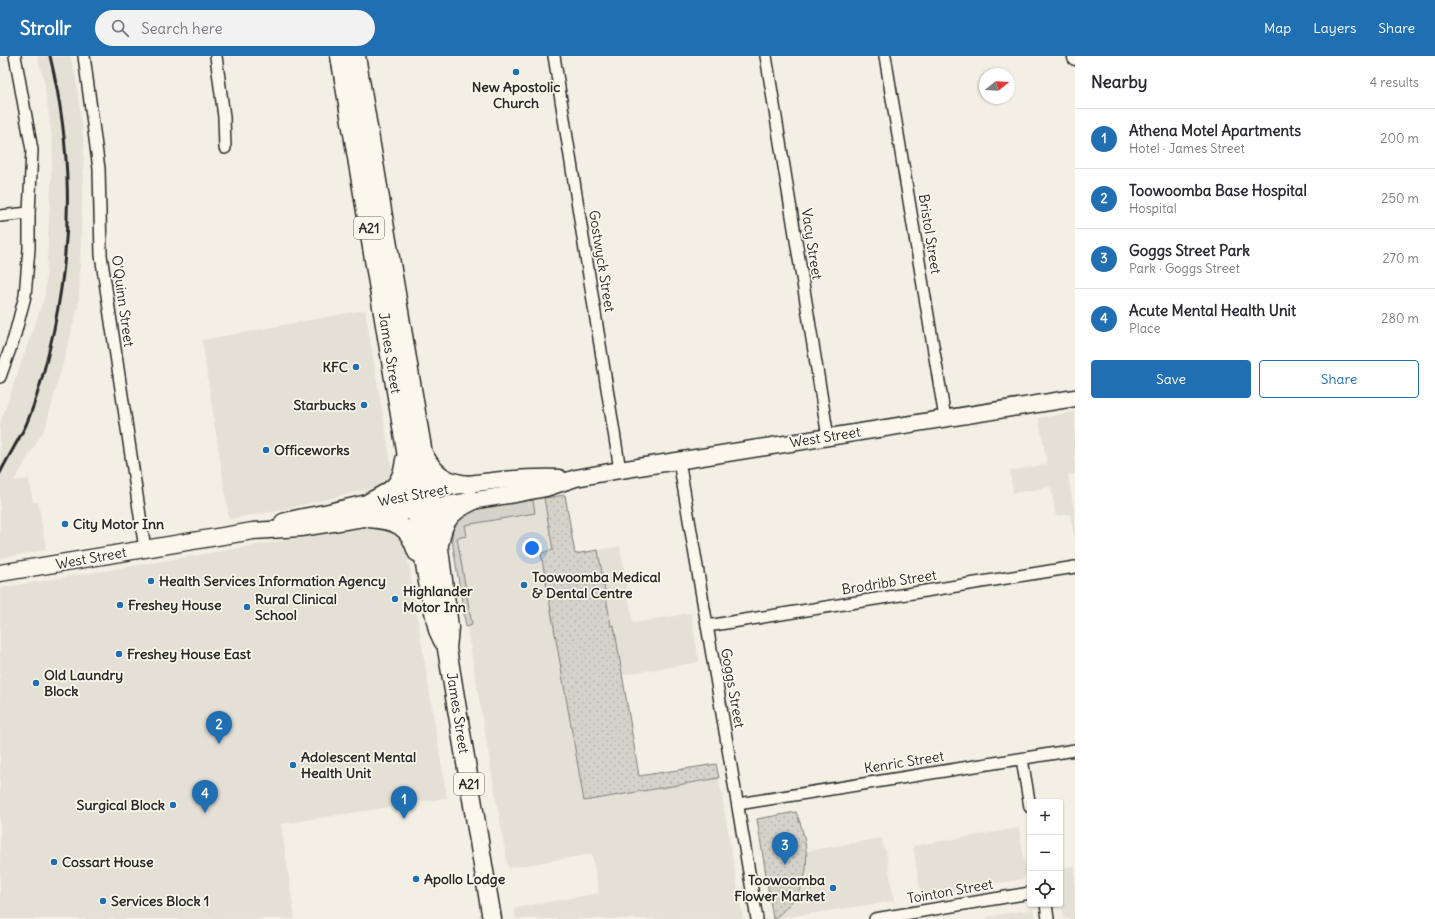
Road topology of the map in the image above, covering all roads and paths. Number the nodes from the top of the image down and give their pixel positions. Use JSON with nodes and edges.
{"nodes":[{"id":1,"x":15,"y":56,"type":"edge"},
{"id":2,"x":84,"y":56,"type":"edge"},
{"id":3,"x":216,"y":56,"type":"edge"},
{"id":4,"x":340,"y":56,"type":"edge"},
{"id":5,"x":356,"y":56,"type":"edge"},
{"id":6,"x":554,"y":56,"type":"edge"},
{"id":7,"x":766,"y":56,"type":"edge"},
{"id":8,"x":885,"y":56,"type":"edge"},
{"id":9,"x":225,"y":148,"type":"dead end"},
{"id":10,"x":29,"y":212,"type":"junction"},
{"id":11,"x":0,"y":216,"type":"edge"},
{"id":12,"x":0,"y":377,"type":"edge"},
{"id":13,"x":1075,"y":398,"type":"edge"},
{"id":14,"x":945,"y":418,"type":"junction"},
{"id":15,"x":828,"y":437,"type":"junction"},
{"id":16,"x":414,"y":451,"type":"junction"},
{"id":17,"x":679,"y":461,"type":"junction"},
{"id":18,"x":620,"y":470,"type":"junction"},
{"id":19,"x":470,"y":493,"type":"junction"},
{"id":20,"x":423,"y":501,"type":"junction"},
{"id":21,"x":370,"y":510,"type":"junction"},
{"id":22,"x":145,"y":549,"type":"junction"},
{"id":23,"x":439,"y":549,"type":"junction"},
{"id":24,"x":1075,"y":567,"type":"edge"},
{"id":25,"x":0,"y":573,"type":"edge"},
{"id":26,"x":428,"y":580,"type":"junction"},
{"id":27,"x":707,"y":626,"type":"junction"},
{"id":28,"x":447,"y":649,"type":"junction"},
{"id":29,"x":1075,"y":750,"type":"edge"},
{"id":30,"x":1022,"y":759,"type":"junction"},
{"id":31,"x":1029,"y":799,"type":"edge"},
{"id":32,"x":738,"y":804,"type":"junction"},
{"id":33,"x":1027,"y":894,"type":"edge"},
{"id":34,"x":1046,"y":907,"type":"edge"},
{"id":35,"x":492,"y":919,"type":"edge"},
{"id":36,"x":757,"y":919,"type":"edge"},
{"id":37,"x":875,"y":919,"type":"edge"},
{"id":38,"x":1048,"y":919,"type":"edge"}],
"edges":[{"from":1,"to":10,"type":"street"},
{"from":2,"to":22,"type":"street","name":"O'Quinn Street"},
{"from":3,"to":9,"type":"street"},
{"from":4,"to":16,"type":"highway","name":"James Street","number":"A21"},
{"from":5,"to":16,"type":"highway","name":"James Street","number":"A21"},
{"from":6,"to":18,"type":"street","name":"Gostwyck Street"},
{"from":7,"to":15,"type":"street","name":"Vacy Street"},
{"from":8,"to":14,"type":"street","name":"Bristol Street"},
{"from":10,"to":11,"type":"street"},
{"from":10,"to":12,"type":"street"},
{"from":13,"to":14,"type":"main road","name":"West Street"},
{"from":14,"to":15,"type":"main road","name":"West Street"},
{"from":15,"to":17,"type":"main road","name":"West Street"},
{"from":16,"to":19,"type":"highway"},
{"from":16,"to":20,"type":"highway","name":"James Street","number":"A21"},
{"from":16,"to":21,"type":"highway"},
{"from":17,"to":18,"type":"main road","name":"West Street"},
{"from":17,"to":27,"type":"street","name":"Goggs Street"},
{"from":18,"to":19,"type":"main road","name":"West Street"},
{"from":19,"to":20,"type":"main road","name":"West Street"},
{"from":19,"to":23,"type":"highway"},
{"from":20,"to":21,"type":"main road","name":"West Street"},
{"from":20,"to":23,"type":"highway","name":"James Street","number":"A21"},
{"from":20,"to":26,"type":"highway","name":"James Street","number":"A21"},
{"from":21,"to":22,"type":"main road","name":"West Street"},
{"from":21,"to":26,"type":"highway"},
{"from":22,"to":25,"type":"main road","name":"West Street"},
{"from":23,"to":28,"type":"highway","name":"James Street","number":"A21"},
{"from":24,"to":27,"type":"street","name":"Brodribb Street"},
{"from":26,"to":28,"type":"highway","name":"James Street","number":"A21"},
{"from":27,"to":32,"type":"street","name":"Goggs Street"},
{"from":28,"to":35,"type":"highway","name":"James Street","number":"A21"},
{"from":29,"to":30,"type":"street","name":"Kenric Street"},
{"from":30,"to":31,"type":"street"},
{"from":30,"to":32,"type":"street","name":"Kenric Street"},
{"from":32,"to":36,"type":"street","name":"Goggs Street"},
{"from":33,"to":37,"type":"street","name":"Tointon Street"},
{"from":34,"to":38,"type":"street"}]}
